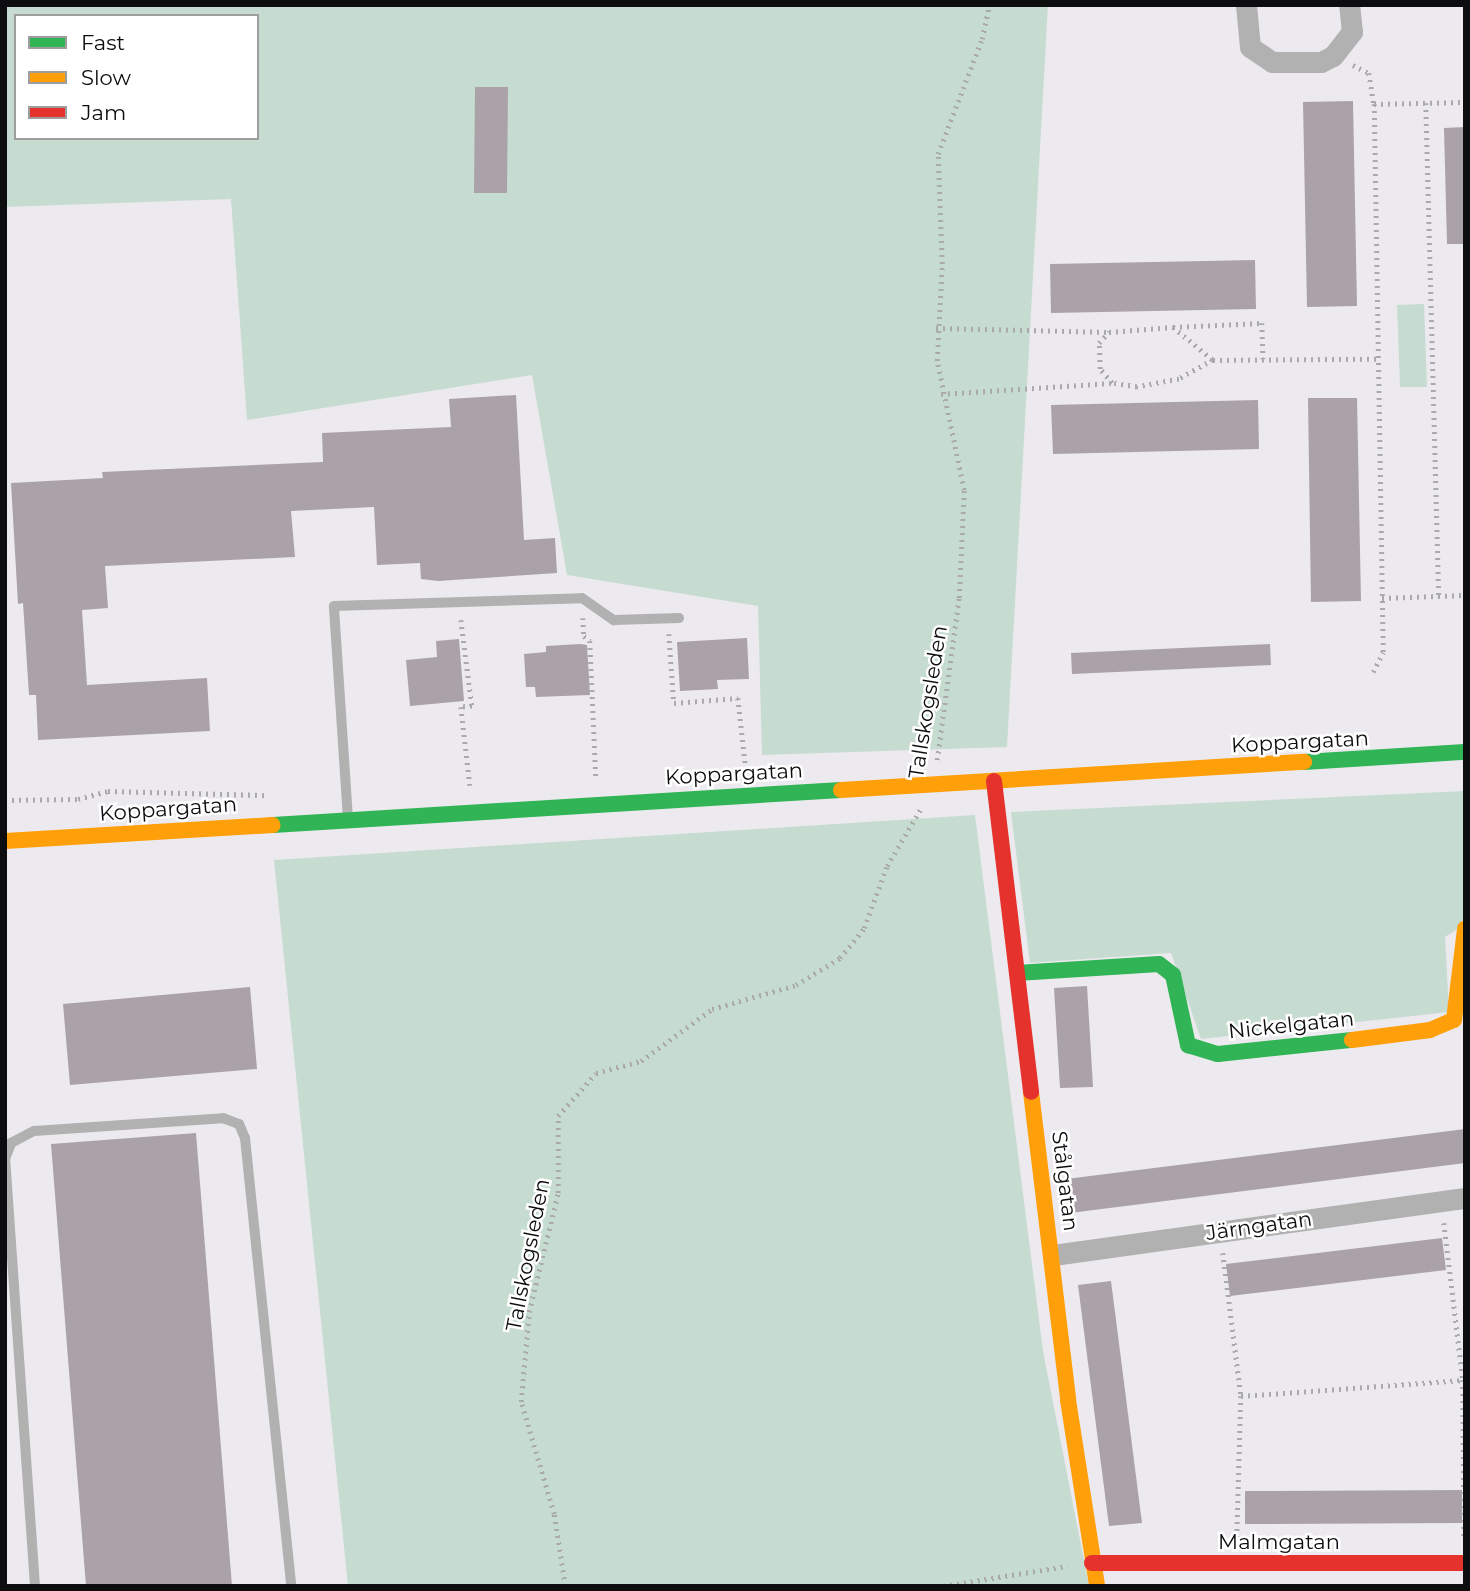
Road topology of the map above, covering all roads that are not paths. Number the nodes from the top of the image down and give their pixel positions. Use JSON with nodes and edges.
{"nodes":[{"id":1,"x":1246,"y":5,"type":"edge"},
{"id":2,"x":1349,"y":5,"type":"edge"},
{"id":3,"x":673,"y":618,"type":"road end"},
{"id":4,"x":1465,"y":752,"type":"edge"},
{"id":5,"x":994,"y":781,"type":"junction"},
{"id":6,"x":348,"y":819,"type":"junction"},
{"id":7,"x":5,"y":841,"type":"edge"},
{"id":8,"x":1465,"y":929,"type":"edge"},
{"id":9,"x":1017,"y":973,"type":"junction"},
{"id":10,"x":1465,"y":1198,"type":"edge"},
{"id":11,"x":1053,"y":1255,"type":"junction"},
{"id":12,"x":5,"y":1377,"type":"edge"},
{"id":13,"x":19,"y":1377,"type":"junction"},
{"id":14,"x":1092,"y":1563,"type":"junction"},
{"id":15,"x":1464,"y":1563,"type":"edge"},
{"id":16,"x":35,"y":1586,"type":"edge"},
{"id":17,"x":291,"y":1586,"type":"edge"},
{"id":18,"x":1097,"y":1586,"type":"edge"}],
"edges":[{"from":1,"to":2,"type":"street"},
{"from":3,"to":6,"type":"lane"},
{"from":4,"to":5,"type":"street","name":"Koppargatan"},
{"from":5,"to":6,"type":"street","name":"Koppargatan"},
{"from":5,"to":9,"type":"street","name":"Stålgatan"},
{"from":6,"to":7,"type":"street","name":"Koppargatan"},
{"from":8,"to":9,"type":"street","name":"Nickelgatan"},
{"from":9,"to":11,"type":"street","name":"Stålgatan"},
{"from":10,"to":11,"type":"street","name":"Järngatan"},
{"from":11,"to":14,"type":"street","name":"Stålgatan"},
{"from":12,"to":13,"type":"lane"},
{"from":13,"to":16,"type":"lane"},
{"from":13,"to":17,"type":"lane"},
{"from":14,"to":15,"type":"street","name":"Malmgatan"},
{"from":14,"to":18,"type":"street","name":"Stålgatan"}]}
